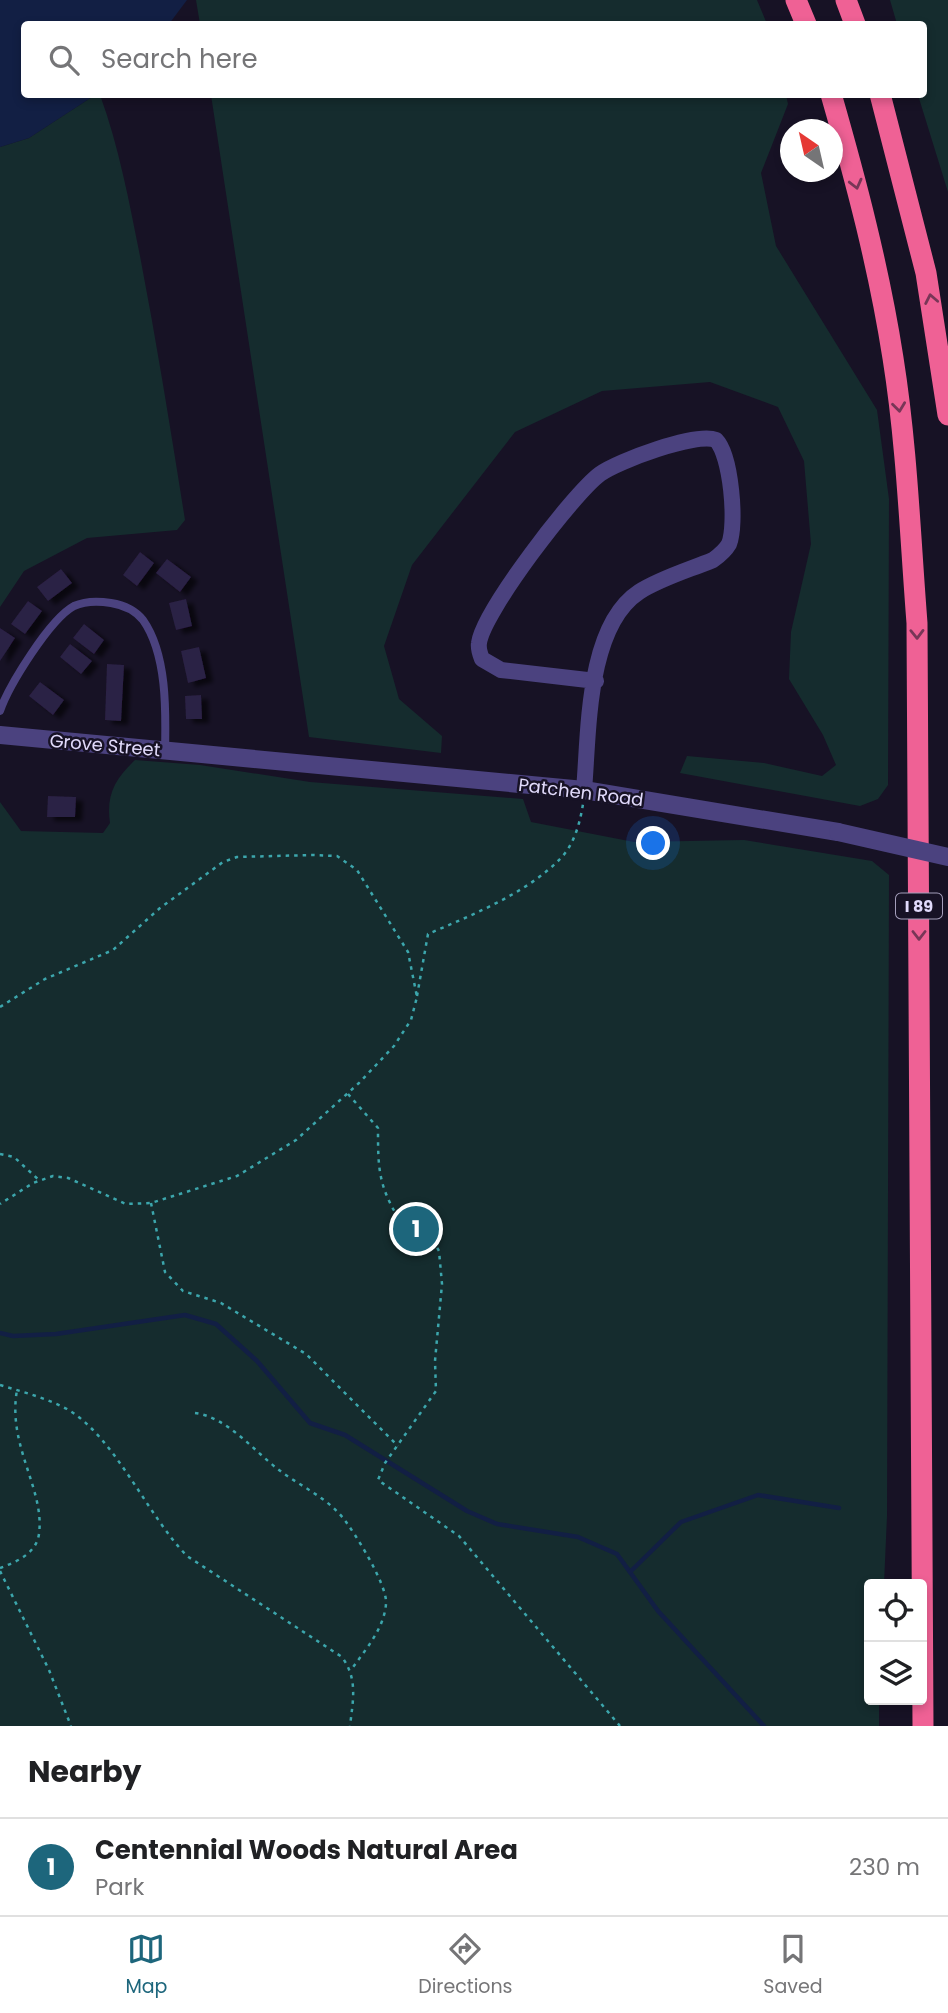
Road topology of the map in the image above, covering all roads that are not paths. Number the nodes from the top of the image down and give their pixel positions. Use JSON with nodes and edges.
{"nodes":[{"id":1,"x":796,"y":0,"type":"edge"},
{"id":2,"x":846,"y":0,"type":"edge"},
{"id":3,"x":805,"y":21,"type":"edge"},
{"id":4,"x":854,"y":21,"type":"edge"},
{"id":5,"x":832,"y":98,"type":"edge"},
{"id":6,"x":881,"y":98,"type":"edge"},
{"id":7,"x":948,"y":415,"type":"edge"},
{"id":8,"x":596,"y":681,"type":"junction"},
{"id":9,"x":0,"y":710,"type":"edge"},
{"id":10,"x":0,"y":736,"type":"edge"},
{"id":11,"x":165,"y":751,"type":"junction"},
{"id":12,"x":209,"y":755,"type":"joint"},
{"id":13,"x":584,"y":790,"type":"junction"},
{"id":14,"x":948,"y":857,"type":"edge"},
{"id":15,"x":923,"y":1726,"type":"edge"}],
"edges":[{"from":1,"to":3,"type":"highway"},
{"from":2,"to":4,"type":"highway"},
{"from":5,"to":15,"type":"highway","number":"I 89","one_way":true},
{"from":7,"to":6,"type":"highway","one_way":true},
{"from":8,"to":8,"type":"street"},
{"from":8,"to":13,"type":"street"},
{"from":9,"to":11,"type":"lane"},
{"from":10,"to":11,"type":"street","name":"Grove Street"},
{"from":11,"to":12,"type":"street","name":"Grove Street"},
{"from":12,"to":13,"type":"street","name":"Patchen Road"},
{"from":13,"to":14,"type":"street","name":"Patchen Road","bridge":true}]}
